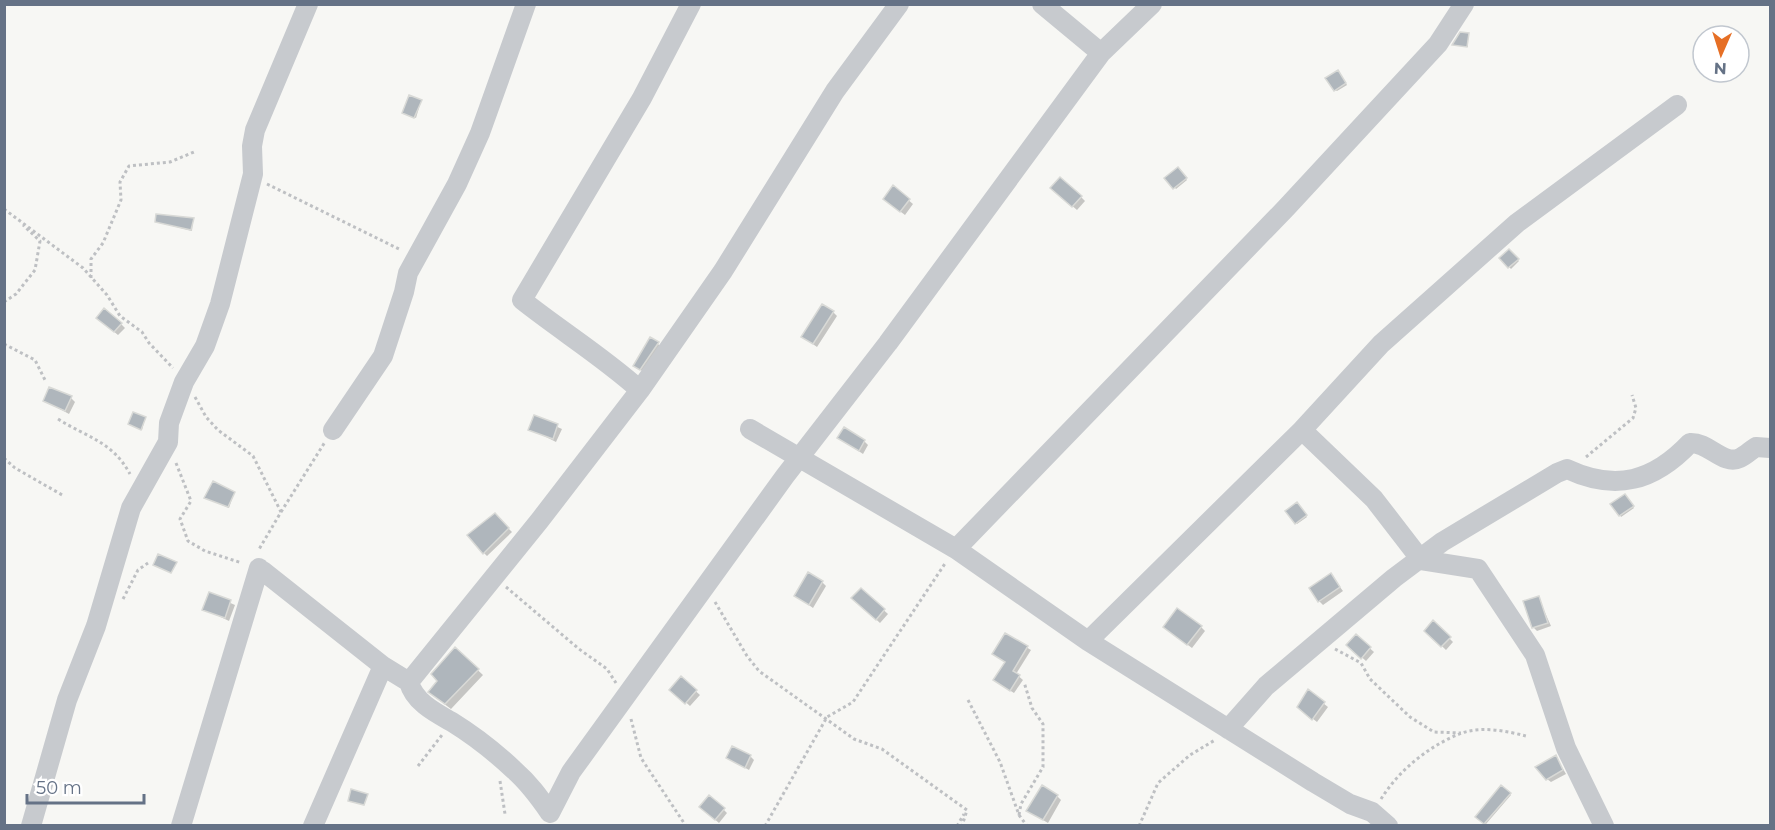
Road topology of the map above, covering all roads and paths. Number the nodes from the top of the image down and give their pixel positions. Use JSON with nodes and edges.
{"nodes":[{"id":1,"x":308,"y":4,"type":"edge"},
{"id":2,"x":526,"y":4,"type":"edge"},
{"id":3,"x":691,"y":4,"type":"edge"},
{"id":4,"x":899,"y":4,"type":"edge"},
{"id":5,"x":1042,"y":4,"type":"edge"},
{"id":6,"x":1152,"y":4,"type":"edge"},
{"id":7,"x":1464,"y":4,"type":"edge"},
{"id":8,"x":1101,"y":53,"type":"junction"},
{"id":9,"x":1677,"y":105,"type":"dead end"},
{"id":10,"x":194,"y":152,"type":"dead end"},
{"id":11,"x":252,"y":174,"type":"junction"},
{"id":12,"x":17,"y":220,"type":"dead end"},
{"id":13,"x":416,"y":257,"type":"junction"},
{"id":14,"x":91,"y":278,"type":"dead end"},
{"id":15,"x":4,"y":302,"type":"edge"},
{"id":16,"x":4,"y":344,"type":"edge"},
{"id":17,"x":46,"y":382,"type":"dead end"},
{"id":18,"x":640,"y":390,"type":"junction"},
{"id":19,"x":1632,"y":395,"type":"dead end"},
{"id":20,"x":58,"y":419,"type":"dead end"},
{"id":21,"x":750,"y":429,"type":"dead end"},
{"id":22,"x":333,"y":430,"type":"joint"},
{"id":23,"x":1302,"y":430,"type":"junction"},
{"id":24,"x":168,"y":442,"type":"junction"},
{"id":25,"x":1770,"y":448,"type":"edge"},
{"id":26,"x":4,"y":458,"type":"edge"},
{"id":27,"x":801,"y":458,"type":"junction"},
{"id":28,"x":1567,"y":469,"type":"junction"},
{"id":29,"x":140,"y":491,"type":"junction"},
{"id":30,"x":64,"y":496,"type":"dead end"},
{"id":31,"x":281,"y":512,"type":"dead end"},
{"id":32,"x":956,"y":549,"type":"junction"},
{"id":33,"x":1421,"y":560,"type":"junction"},
{"id":34,"x":261,"y":569,"type":"junction"},
{"id":35,"x":493,"y":575,"type":"junction"},
{"id":36,"x":707,"y":588,"type":"junction"},
{"id":37,"x":1088,"y":641,"type":"junction"},
{"id":38,"x":1320,"y":642,"type":"junction"},
{"id":39,"x":383,"y":666,"type":"junction"},
{"id":40,"x":409,"y":682,"type":"junction"},
{"id":41,"x":1024,"y":682,"type":"dead end"},
{"id":42,"x":625,"y":697,"type":"junction"},
{"id":43,"x":968,"y":700,"type":"dead end"},
{"id":44,"x":827,"y":717,"type":"junction"},
{"id":45,"x":451,"y":722,"type":"junction"},
{"id":46,"x":1228,"y":729,"type":"junction"},
{"id":47,"x":1463,"y":733,"type":"junction"},
{"id":48,"x":1526,"y":736,"type":"dead end"},
{"id":49,"x":497,"y":756,"type":"junction"},
{"id":50,"x":418,"y":765,"type":"dead end"},
{"id":51,"x":967,"y":810,"type":"junction"},
{"id":52,"x":1372,"y":812,"type":"junction"},
{"id":53,"x":505,"y":814,"type":"dead end"},
{"id":54,"x":1019,"y":815,"type":"junction"},
{"id":55,"x":31,"y":825,"type":"edge"},
{"id":56,"x":181,"y":825,"type":"edge"},
{"id":57,"x":313,"y":825,"type":"edge"},
{"id":58,"x":686,"y":825,"type":"edge"},
{"id":59,"x":765,"y":825,"type":"edge"},
{"id":60,"x":957,"y":825,"type":"edge"},
{"id":61,"x":962,"y":825,"type":"edge"},
{"id":62,"x":1028,"y":825,"type":"edge"},
{"id":63,"x":1139,"y":825,"type":"edge"},
{"id":64,"x":1388,"y":825,"type":"edge"},
{"id":65,"x":1604,"y":825,"type":"edge"}],
"edges":[{"from":1,"to":11,"type":"street"},
{"from":2,"to":13,"type":"street"},
{"from":3,"to":18,"type":"street"},
{"from":4,"to":18,"type":"street"},
{"from":5,"to":8,"type":"street"},
{"from":6,"to":8,"type":"street"},
{"from":7,"to":32,"type":"street"},
{"from":8,"to":27,"type":"street"},
{"from":9,"to":23,"type":"street"},
{"from":10,"to":14,"type":"path"},
{"from":11,"to":13,"type":"path"},
{"from":11,"to":24,"type":"street"},
{"from":12,"to":15,"type":"path"},
{"from":13,"to":22,"type":"street"},
{"from":16,"to":17,"type":"path"},
{"from":18,"to":35,"type":"street"},
{"from":19,"to":28,"type":"path"},
{"from":20,"to":29,"type":"path"},
{"from":21,"to":27,"type":"street"},
{"from":22,"to":31,"type":"path"},
{"from":23,"to":33,"type":"street"},
{"from":23,"to":37,"type":"street"},
{"from":24,"to":29,"type":"street"},
{"from":24,"to":34,"type":"path"},
{"from":25,"to":28,"type":"street"},
{"from":26,"to":30,"type":"path"},
{"from":27,"to":32,"type":"street"},
{"from":27,"to":36,"type":"street"},
{"from":28,"to":33,"type":"street"},
{"from":29,"to":55,"type":"street"},
{"from":32,"to":37,"type":"street"},
{"from":32,"to":44,"type":"path"},
{"from":33,"to":38,"type":"street"},
{"from":33,"to":65,"type":"street"},
{"from":34,"to":39,"type":"street"},
{"from":34,"to":56,"type":"street"},
{"from":35,"to":40,"type":"street"},
{"from":35,"to":42,"type":"path"},
{"from":36,"to":42,"type":"street"},
{"from":36,"to":44,"type":"path"},
{"from":37,"to":46,"type":"street"},
{"from":38,"to":46,"type":"street"},
{"from":38,"to":47,"type":"path"},
{"from":39,"to":40,"type":"street"},
{"from":39,"to":57,"type":"street"},
{"from":40,"to":45,"type":"street"},
{"from":41,"to":54,"type":"path"},
{"from":42,"to":49,"type":"street"},
{"from":42,"to":58,"type":"path"},
{"from":43,"to":54,"type":"path"},
{"from":44,"to":51,"type":"path"},
{"from":44,"to":59,"type":"path"},
{"from":45,"to":49,"type":"street"},
{"from":45,"to":50,"type":"path"},
{"from":46,"to":52,"type":"street"},
{"from":46,"to":63,"type":"path"},
{"from":47,"to":48,"type":"path"},
{"from":47,"to":52,"type":"path"},
{"from":49,"to":53,"type":"path"},
{"from":51,"to":60,"type":"path"},
{"from":51,"to":61,"type":"path"},
{"from":52,"to":64,"type":"street"},
{"from":54,"to":62,"type":"path"}]}
